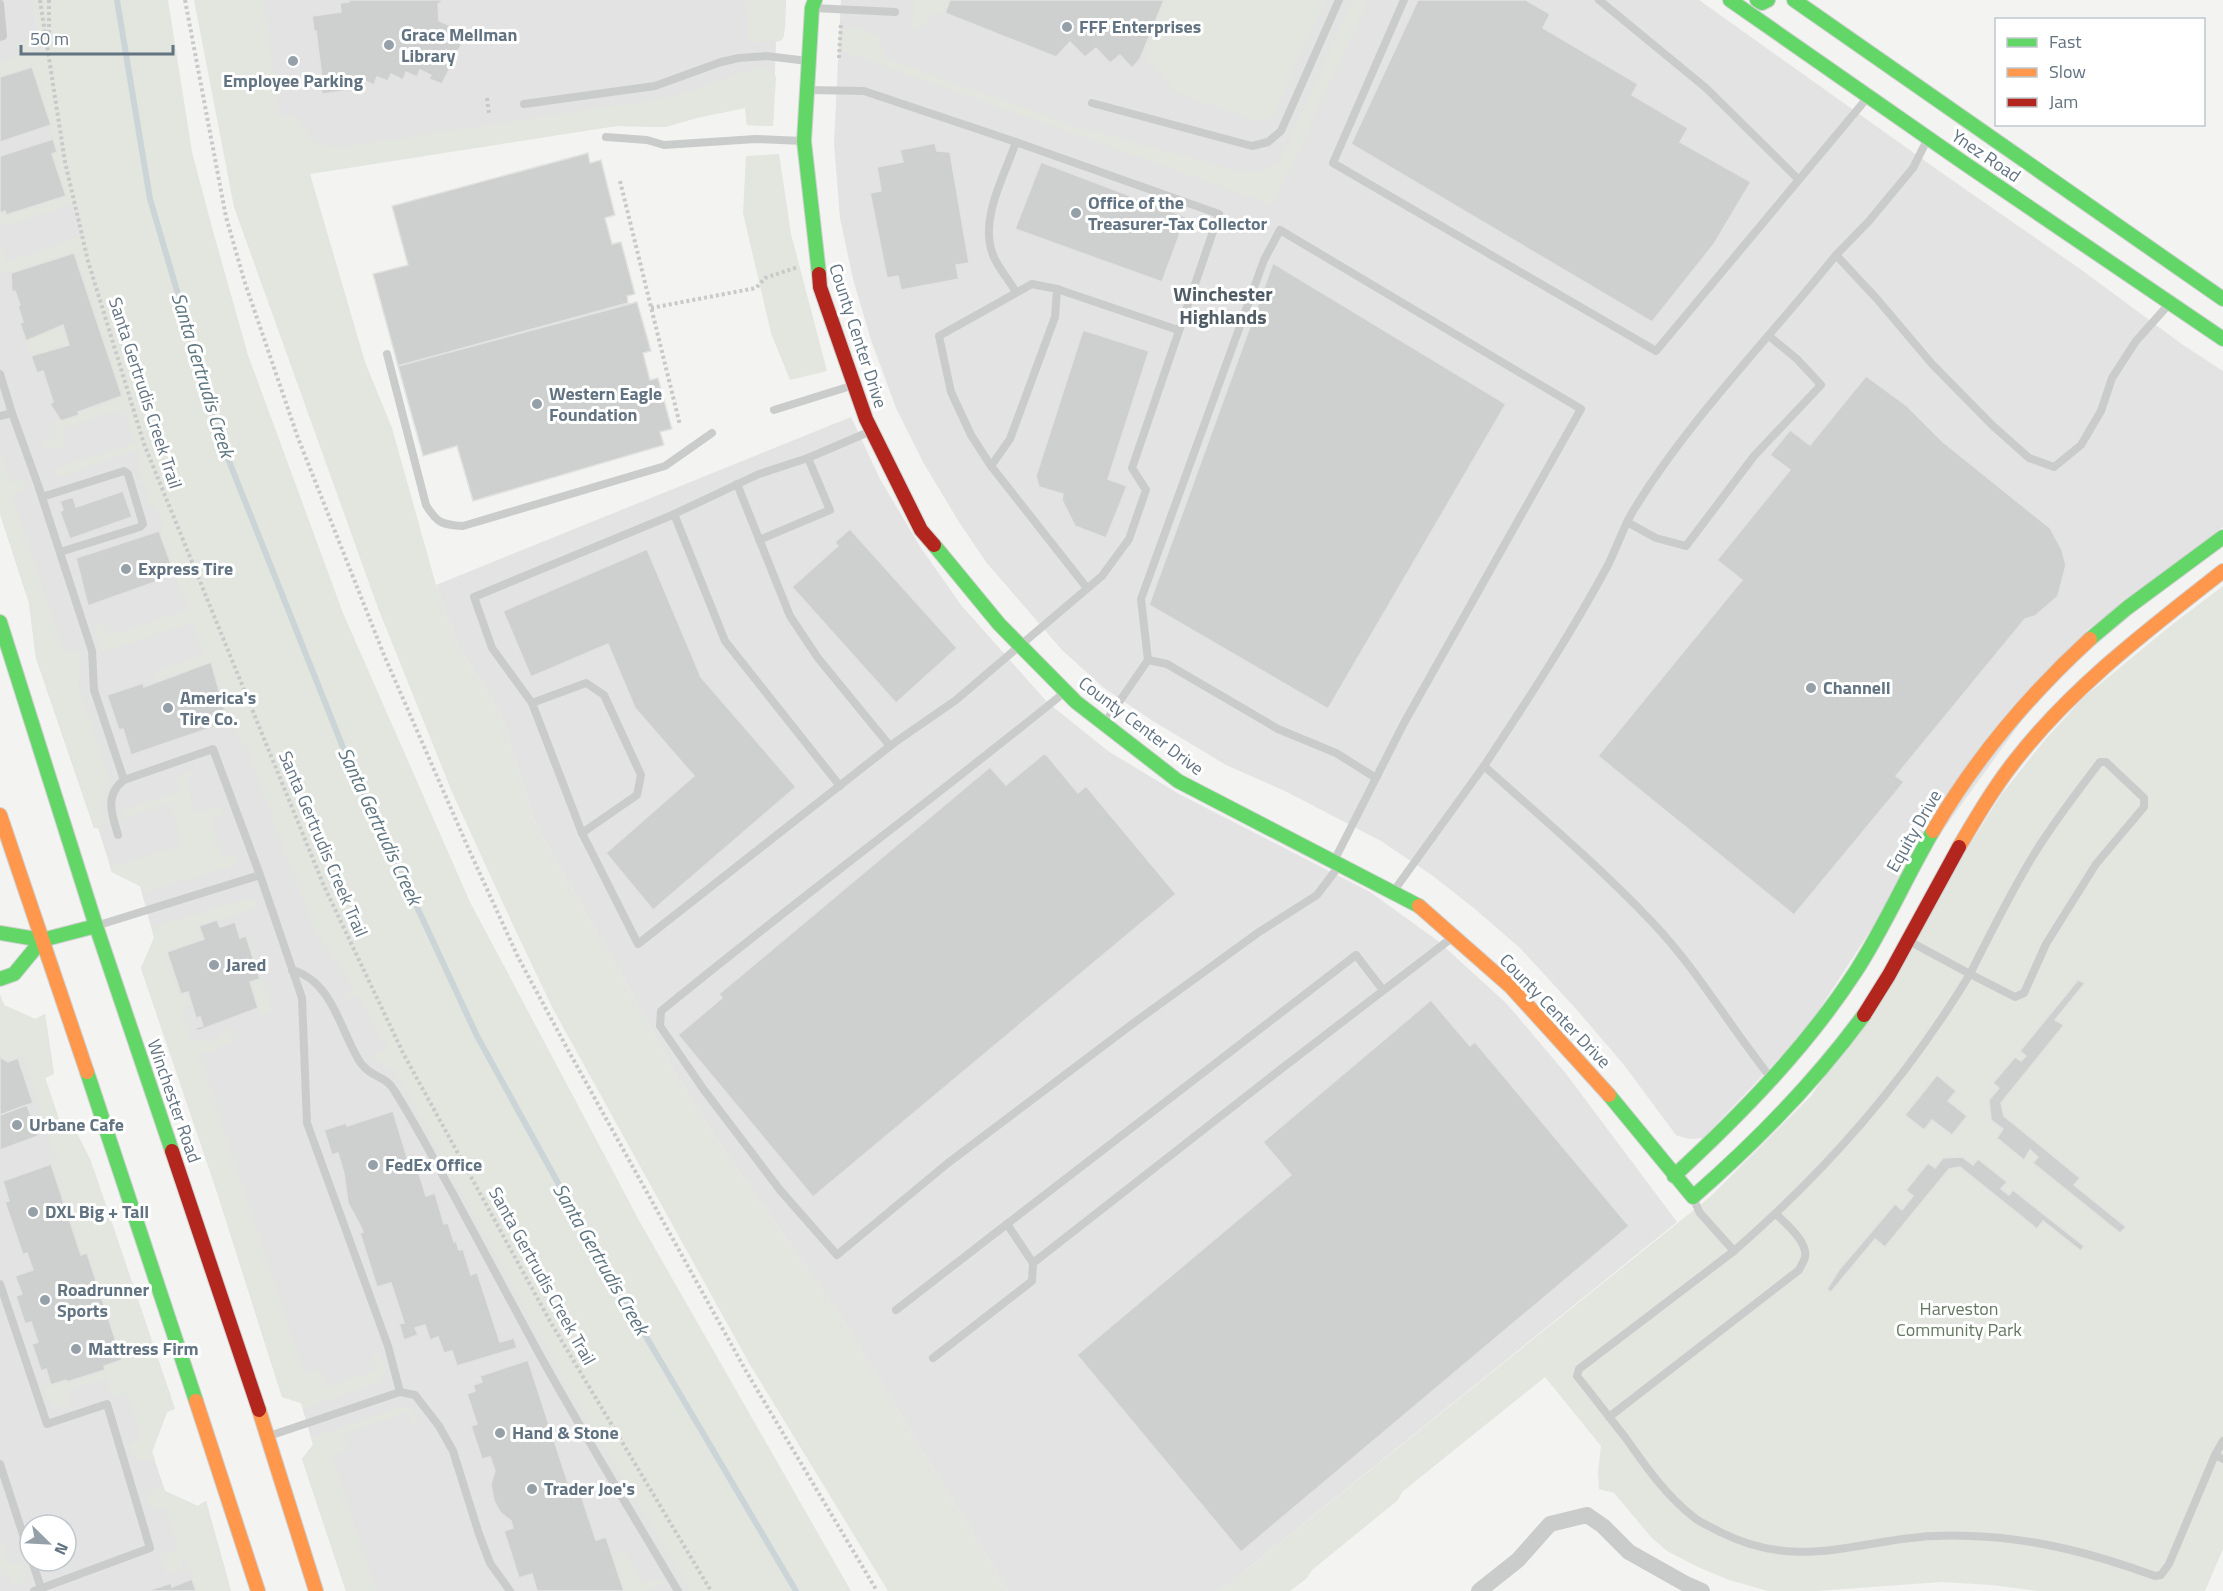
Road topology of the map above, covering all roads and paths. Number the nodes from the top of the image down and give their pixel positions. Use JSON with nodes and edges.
{"nodes":[{"id":1,"x":40,"y":0,"type":"edge"},
{"id":2,"x":49,"y":0,"type":"edge"},
{"id":3,"x":185,"y":0,"type":"edge"},
{"id":4,"x":1339,"y":0,"type":"edge"},
{"id":5,"x":1404,"y":0,"type":"edge"},
{"id":6,"x":1599,"y":0,"type":"edge"},
{"id":7,"x":1730,"y":0,"type":"edge"},
{"id":8,"x":1757,"y":0,"type":"edge"},
{"id":9,"x":1768,"y":0,"type":"edge"},
{"id":10,"x":1794,"y":0,"type":"edge"},
{"id":11,"x":813,"y":3,"type":"edge"},
{"id":12,"x":0,"y":4,"type":"edge"},
{"id":13,"x":842,"y":8,"type":"junction"},
{"id":14,"x":895,"y":12,"type":"dead end"},
{"id":15,"x":0,"y":37,"type":"edge"},
{"id":16,"x":49,"y":50,"type":"junction"},
{"id":17,"x":839,"y":58,"type":"dead end"},
{"id":18,"x":808,"y":61,"type":"junction"},
{"id":19,"x":807,"y":90,"type":"junction"},
{"id":20,"x":1868,"y":97,"type":"junction"},
{"id":21,"x":487,"y":98,"type":"dead end"},
{"id":22,"x":1092,"y":103,"type":"dead end"},
{"id":23,"x":524,"y":104,"type":"dead end"},
{"id":24,"x":489,"y":113,"type":"dead end"},
{"id":25,"x":606,"y":137,"type":"dead end"},
{"id":26,"x":1928,"y":138,"type":"junction"},
{"id":27,"x":804,"y":141,"type":"junction"},
{"id":28,"x":1016,"y":142,"type":"junction"},
{"id":29,"x":1798,"y":179,"type":"junction"},
{"id":30,"x":620,"y":181,"type":"dead end"},
{"id":31,"x":1836,"y":255,"type":"junction"},
{"id":32,"x":816,"y":263,"type":"junction"},
{"id":33,"x":1057,"y":289,"type":"junction"},
{"id":34,"x":1016,"y":292,"type":"junction"},
{"id":35,"x":2223,"y":298,"type":"edge"},
{"id":36,"x":2170,"y":303,"type":"junction"},
{"id":37,"x":651,"y":308,"type":"junction"},
{"id":38,"x":1178,"y":330,"type":"junction"},
{"id":39,"x":1769,"y":336,"type":"junction"},
{"id":40,"x":2223,"y":339,"type":"edge"},
{"id":41,"x":387,"y":354,"type":"dead end"},
{"id":42,"x":0,"y":374,"type":"edge"},
{"id":43,"x":854,"y":385,"type":"junction"},
{"id":44,"x":774,"y":410,"type":"dead end"},
{"id":45,"x":12,"y":413,"type":"junction"},
{"id":46,"x":0,"y":416,"type":"edge"},
{"id":47,"x":680,"y":425,"type":"dead end"},
{"id":48,"x":872,"y":431,"type":"junction"},
{"id":49,"x":712,"y":433,"type":"dead end"},
{"id":50,"x":808,"y":458,"type":"junction"},
{"id":51,"x":992,"y":466,"type":"junction"},
{"id":52,"x":737,"y":484,"type":"junction"},
{"id":53,"x":42,"y":497,"type":"junction"},
{"id":54,"x":674,"y":514,"type":"junction"},
{"id":55,"x":1627,"y":522,"type":"junction"},
{"id":56,"x":2223,"y":537,"type":"edge"},
{"id":57,"x":759,"y":540,"type":"junction"},
{"id":58,"x":60,"y":552,"type":"junction"},
{"id":59,"x":2223,"y":571,"type":"edge"},
{"id":60,"x":1087,"y":588,"type":"junction"},
{"id":61,"x":0,"y":622,"type":"edge"},
{"id":62,"x":1019,"y":645,"type":"junction"},
{"id":63,"x":1148,"y":660,"type":"junction"},
{"id":64,"x":1066,"y":692,"type":"junction"},
{"id":65,"x":532,"y":704,"type":"junction"},
{"id":66,"x":1104,"y":724,"type":"junction"},
{"id":67,"x":890,"y":746,"type":"junction"},
{"id":68,"x":1484,"y":766,"type":"junction"},
{"id":69,"x":1376,"y":778,"type":"junction"},
{"id":70,"x":124,"y":780,"type":"junction"},
{"id":71,"x":840,"y":786,"type":"junction"},
{"id":72,"x":0,"y":815,"type":"edge"},
{"id":73,"x":582,"y":833,"type":"junction"},
{"id":74,"x":118,"y":835,"type":"dead end"},
{"id":75,"x":1337,"y":863,"type":"junction"},
{"id":76,"x":260,"y":875,"type":"junction"},
{"id":77,"x":1393,"y":893,"type":"junction"},
{"id":78,"x":96,"y":926,"type":"junction"},
{"id":79,"x":0,"y":933,"type":"edge"},
{"id":80,"x":1454,"y":937,"type":"junction"},
{"id":81,"x":42,"y":940,"type":"junction"},
{"id":82,"x":1908,"y":941,"type":"junction"},
{"id":83,"x":292,"y":970,"type":"junction"},
{"id":84,"x":1970,"y":974,"type":"junction"},
{"id":85,"x":0,"y":979,"type":"edge"},
{"id":86,"x":1383,"y":990,"type":"junction"},
{"id":87,"x":1772,"y":1080,"type":"junction"},
{"id":88,"x":1674,"y":1176,"type":"junction"},
{"id":89,"x":1693,"y":1197,"type":"junction"},
{"id":90,"x":1776,"y":1214,"type":"junction"},
{"id":91,"x":1007,"y":1224,"type":"junction"},
{"id":92,"x":1734,"y":1251,"type":"junction"},
{"id":93,"x":1033,"y":1263,"type":"junction"},
{"id":94,"x":0,"y":1284,"type":"edge"},
{"id":95,"x":896,"y":1310,"type":"dead end"},
{"id":96,"x":933,"y":1358,"type":"dead end"},
{"id":97,"x":400,"y":1392,"type":"junction"},
{"id":98,"x":1610,"y":1417,"type":"junction"},
{"id":99,"x":268,"y":1436,"type":"junction"},
{"id":100,"x":2223,"y":1441,"type":"edge"},
{"id":101,"x":2219,"y":1457,"type":"edge"},
{"id":102,"x":0,"y":1464,"type":"edge"},
{"id":103,"x":18,"y":1519,"type":"edge"},
{"id":104,"x":35,"y":1573,"type":"edge"},
{"id":105,"x":39,"y":1590,"type":"edge"},
{"id":106,"x":258,"y":1591,"type":"edge"},
{"id":107,"x":316,"y":1591,"type":"edge"},
{"id":108,"x":510,"y":1591,"type":"edge"},
{"id":109,"x":678,"y":1591,"type":"edge"},
{"id":110,"x":711,"y":1591,"type":"edge"},
{"id":111,"x":877,"y":1591,"type":"edge"},
{"id":112,"x":1479,"y":1591,"type":"edge"},
{"id":113,"x":1702,"y":1591,"type":"edge"}],
"edges":[{"from":1,"to":16,"type":"path","name":"Santa Gertrudis Creek Trail"},
{"from":2,"to":16,"type":"path","name":"Santa Gertrudis Creek Trail"},
{"from":3,"to":111,"type":"path"},
{"from":4,"to":22,"type":"lane"},
{"from":5,"to":29,"type":"lane"},
{"from":6,"to":29,"type":"lane"},
{"from":7,"to":20,"type":"street","name":"Ynez Road"},
{"from":8,"to":9,"type":"street"},
{"from":10,"to":35,"type":"street","name":"Ynez Road"},
{"from":11,"to":13,"type":"lane"},
{"from":11,"to":18,"type":"street","name":"County Center Drive"},
{"from":12,"to":15,"type":"lane"},
{"from":13,"to":14,"type":"lane"},
{"from":13,"to":17,"type":"path"},
{"from":16,"to":110,"type":"path","name":"Santa Gertrudis Creek Trail"},
{"from":18,"to":19,"type":"street","name":"County Center Drive"},
{"from":18,"to":23,"type":"lane"},
{"from":19,"to":27,"type":"street","name":"County Center Drive"},
{"from":19,"to":28,"type":"lane"},
{"from":20,"to":26,"type":"street","name":"Ynez Road"},
{"from":20,"to":29,"type":"lane"},
{"from":21,"to":24,"type":"path"},
{"from":25,"to":27,"type":"lane"},
{"from":26,"to":31,"type":"lane"},
{"from":26,"to":36,"type":"street","name":"Ynez Road"},
{"from":27,"to":32,"type":"street","name":"County Center Drive"},
{"from":28,"to":34,"type":"lane"},
{"from":28,"to":38,"type":"lane"},
{"from":30,"to":37,"type":"path"},
{"from":31,"to":36,"type":"lane"},
{"from":31,"to":39,"type":"lane"},
{"from":32,"to":37,"type":"path"},
{"from":32,"to":43,"type":"street","name":"County Center Drive"},
{"from":33,"to":34,"type":"lane"},
{"from":33,"to":38,"type":"lane"},
{"from":33,"to":51,"type":"lane"},
{"from":34,"to":51,"type":"lane"},
{"from":36,"to":40,"type":"street","name":"Ynez Road"},
{"from":37,"to":47,"type":"path"},
{"from":38,"to":60,"type":"lane"},
{"from":39,"to":55,"type":"lane"},
{"from":39,"to":55,"type":"lane"},
{"from":41,"to":49,"type":"lane"},
{"from":42,"to":45,"type":"lane"},
{"from":43,"to":44,"type":"lane"},
{"from":43,"to":48,"type":"street","name":"County Center Drive"},
{"from":45,"to":46,"type":"lane"},
{"from":45,"to":53,"type":"lane"},
{"from":48,"to":50,"type":"lane"},
{"from":48,"to":62,"type":"street","name":"County Center Drive"},
{"from":50,"to":52,"type":"lane"},
{"from":50,"to":57,"type":"lane"},
{"from":51,"to":60,"type":"lane"},
{"from":52,"to":54,"type":"lane"},
{"from":52,"to":57,"type":"lane"},
{"from":53,"to":58,"type":"lane"},
{"from":53,"to":58,"type":"lane"},
{"from":54,"to":65,"type":"lane"},
{"from":54,"to":71,"type":"lane"},
{"from":55,"to":68,"type":"lane"},
{"from":56,"to":87,"type":"street","name":"Equity Drive"},
{"from":57,"to":67,"type":"lane"},
{"from":58,"to":70,"type":"lane"},
{"from":59,"to":82,"type":"street"},
{"from":60,"to":62,"type":"lane"},
{"from":61,"to":78,"type":"street","name":"Winchester Road"},
{"from":62,"to":64,"type":"street","name":"County Center Drive"},
{"from":62,"to":67,"type":"lane"},
{"from":63,"to":66,"type":"lane"},
{"from":63,"to":69,"type":"lane"},
{"from":63,"to":69,"type":"lane"},
{"from":64,"to":66,"type":"street","name":"County Center Drive"},
{"from":64,"to":75,"type":"lane"},
{"from":65,"to":73,"type":"lane"},
{"from":65,"to":73,"type":"lane"},
{"from":66,"to":75,"type":"street","name":"County Center Drive"},
{"from":67,"to":71,"type":"lane"},
{"from":68,"to":77,"type":"lane"},
{"from":68,"to":87,"type":"lane"},
{"from":69,"to":75,"type":"lane"},
{"from":70,"to":74,"type":"lane"},
{"from":70,"to":76,"type":"lane"},
{"from":71,"to":73,"type":"lane"},
{"from":72,"to":81,"type":"street"},
{"from":75,"to":77,"type":"street","name":"County Center Drive"},
{"from":76,"to":78,"type":"lane"},
{"from":76,"to":83,"type":"lane"},
{"from":77,"to":80,"type":"street","name":"County Center Drive"},
{"from":78,"to":81,"type":"street"},
{"from":78,"to":99,"type":"street","name":"Winchester Road"},
{"from":79,"to":81,"type":"street"},
{"from":80,"to":86,"type":"lane"},
{"from":80,"to":88,"type":"street","name":"County Center Drive"},
{"from":81,"to":85,"type":"street"},
{"from":81,"to":106,"type":"street"},
{"from":82,"to":84,"type":"lane"},
{"from":82,"to":89,"type":"street"},
{"from":83,"to":97,"type":"lane"},
{"from":83,"to":109,"type":"lane"},
{"from":84,"to":84,"type":"lane"},
{"from":84,"to":90,"type":"lane"},
{"from":86,"to":91,"type":"lane"},
{"from":86,"to":93,"type":"lane"},
{"from":87,"to":88,"type":"street","name":"Equity Drive"},
{"from":88,"to":89,"type":"street","name":"County Center Drive"},
{"from":89,"to":92,"type":"lane"},
{"from":90,"to":92,"type":"lane"},
{"from":90,"to":98,"type":"lane"},
{"from":91,"to":93,"type":"lane"},
{"from":91,"to":95,"type":"lane"},
{"from":92,"to":98,"type":"lane"},
{"from":93,"to":96,"type":"lane"},
{"from":94,"to":105,"type":"lane"},
{"from":97,"to":99,"type":"lane"},
{"from":97,"to":108,"type":"lane"},
{"from":98,"to":101,"type":"lane"},
{"from":99,"to":107,"type":"street","name":"Winchester Road"},
{"from":100,"to":101,"type":"lane"},
{"from":102,"to":103,"type":"lane"},
{"from":104,"to":105,"type":"lane"},
{"from":112,"to":113,"type":"street"}]}
